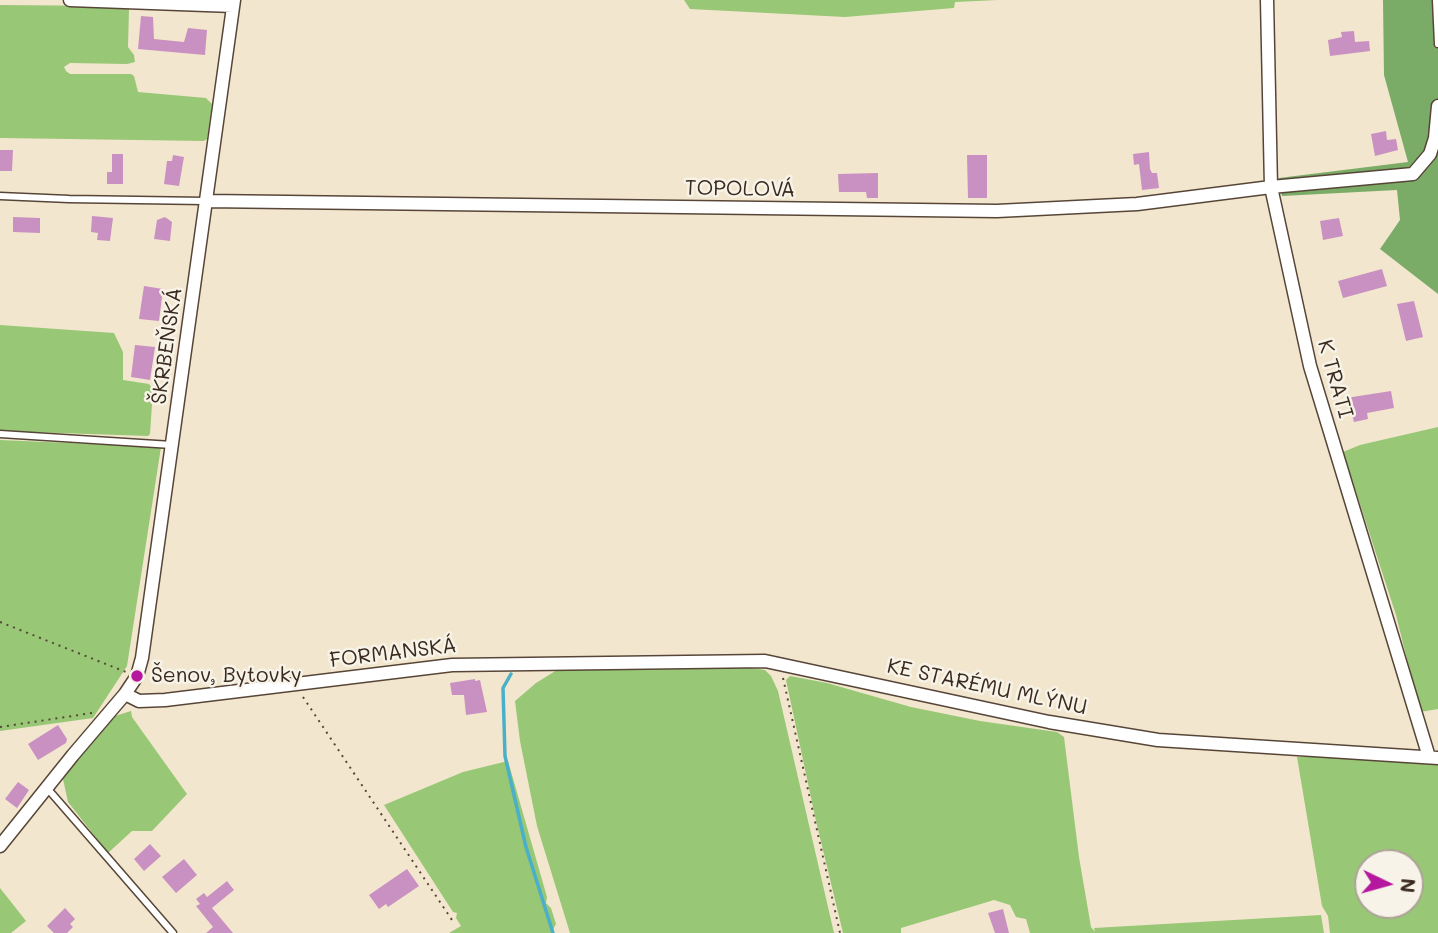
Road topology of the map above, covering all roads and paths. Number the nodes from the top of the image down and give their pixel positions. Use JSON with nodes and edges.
{"nodes":[{"id":1,"x":69,"y":0,"type":"edge"},
{"id":2,"x":1267,"y":0,"type":"edge"},
{"id":3,"x":1436,"y":0,"type":"edge"},
{"id":4,"x":234,"y":3,"type":"edge"},
{"id":5,"x":1438,"y":44,"type":"edge"},
{"id":6,"x":1438,"y":106,"type":"edge"},
{"id":7,"x":1271,"y":187,"type":"junction"},
{"id":8,"x":0,"y":195,"type":"edge"},
{"id":9,"x":207,"y":201,"type":"junction"},
{"id":10,"x":0,"y":434,"type":"edge"},
{"id":11,"x":172,"y":445,"type":"junction"},
{"id":12,"x":0,"y":622,"type":"edge"},
{"id":13,"x":528,"y":662,"type":"joint"},
{"id":14,"x":780,"y":663,"type":"junction"},
{"id":15,"x":137,"y":676,"type":"junction"},
{"id":16,"x":295,"y":685,"type":"junction"},
{"id":17,"x":125,"y":694,"type":"junction"},
{"id":18,"x":113,"y":709,"type":"junction"},
{"id":19,"x":0,"y":727,"type":"edge"},
{"id":20,"x":1434,"y":758,"type":"edge"},
{"id":21,"x":47,"y":788,"type":"junction"},
{"id":22,"x":0,"y":846,"type":"edge"},
{"id":23,"x":454,"y":923,"type":"dead end"},
{"id":24,"x":173,"y":933,"type":"edge"},
{"id":25,"x":840,"y":933,"type":"edge"}],
"edges":[{"from":1,"to":4,"type":"street"},
{"from":2,"to":7,"type":"street","name":"K TRATI"},
{"from":3,"to":5,"type":"lane"},
{"from":4,"to":9,"type":"street","name":"ŠKRBEŇSKÁ"},
{"from":6,"to":7,"type":"street","name":"TOPOLOVÁ"},
{"from":7,"to":9,"type":"street","name":"TOPOLOVÁ"},
{"from":7,"to":20,"type":"street","name":"K TRATI"},
{"from":8,"to":9,"type":"lane"},
{"from":9,"to":11,"type":"street","name":"ŠKRBEŇSKÁ"},
{"from":10,"to":11,"type":"lane"},
{"from":11,"to":15,"type":"street","name":"ŠKRBEŇSKÁ"},
{"from":12,"to":15,"type":"path"},
{"from":13,"to":14,"type":"street","name":"KE STARÉMU MLÝNU"},
{"from":13,"to":16,"type":"street","name":"FORMANSKÁ"},
{"from":14,"to":20,"type":"street","name":"KE STARÉMU MLÝNU"},
{"from":14,"to":25,"type":"path"},
{"from":15,"to":17,"type":"street","name":"ŠKRBEŇSKÁ"},
{"from":16,"to":17,"type":"street","name":"FORMANSKÁ"},
{"from":16,"to":23,"type":"path"},
{"from":17,"to":18,"type":"street"},
{"from":18,"to":19,"type":"path"},
{"from":18,"to":21,"type":"street"},
{"from":21,"to":22,"type":"street"},
{"from":21,"to":24,"type":"lane"}]}
